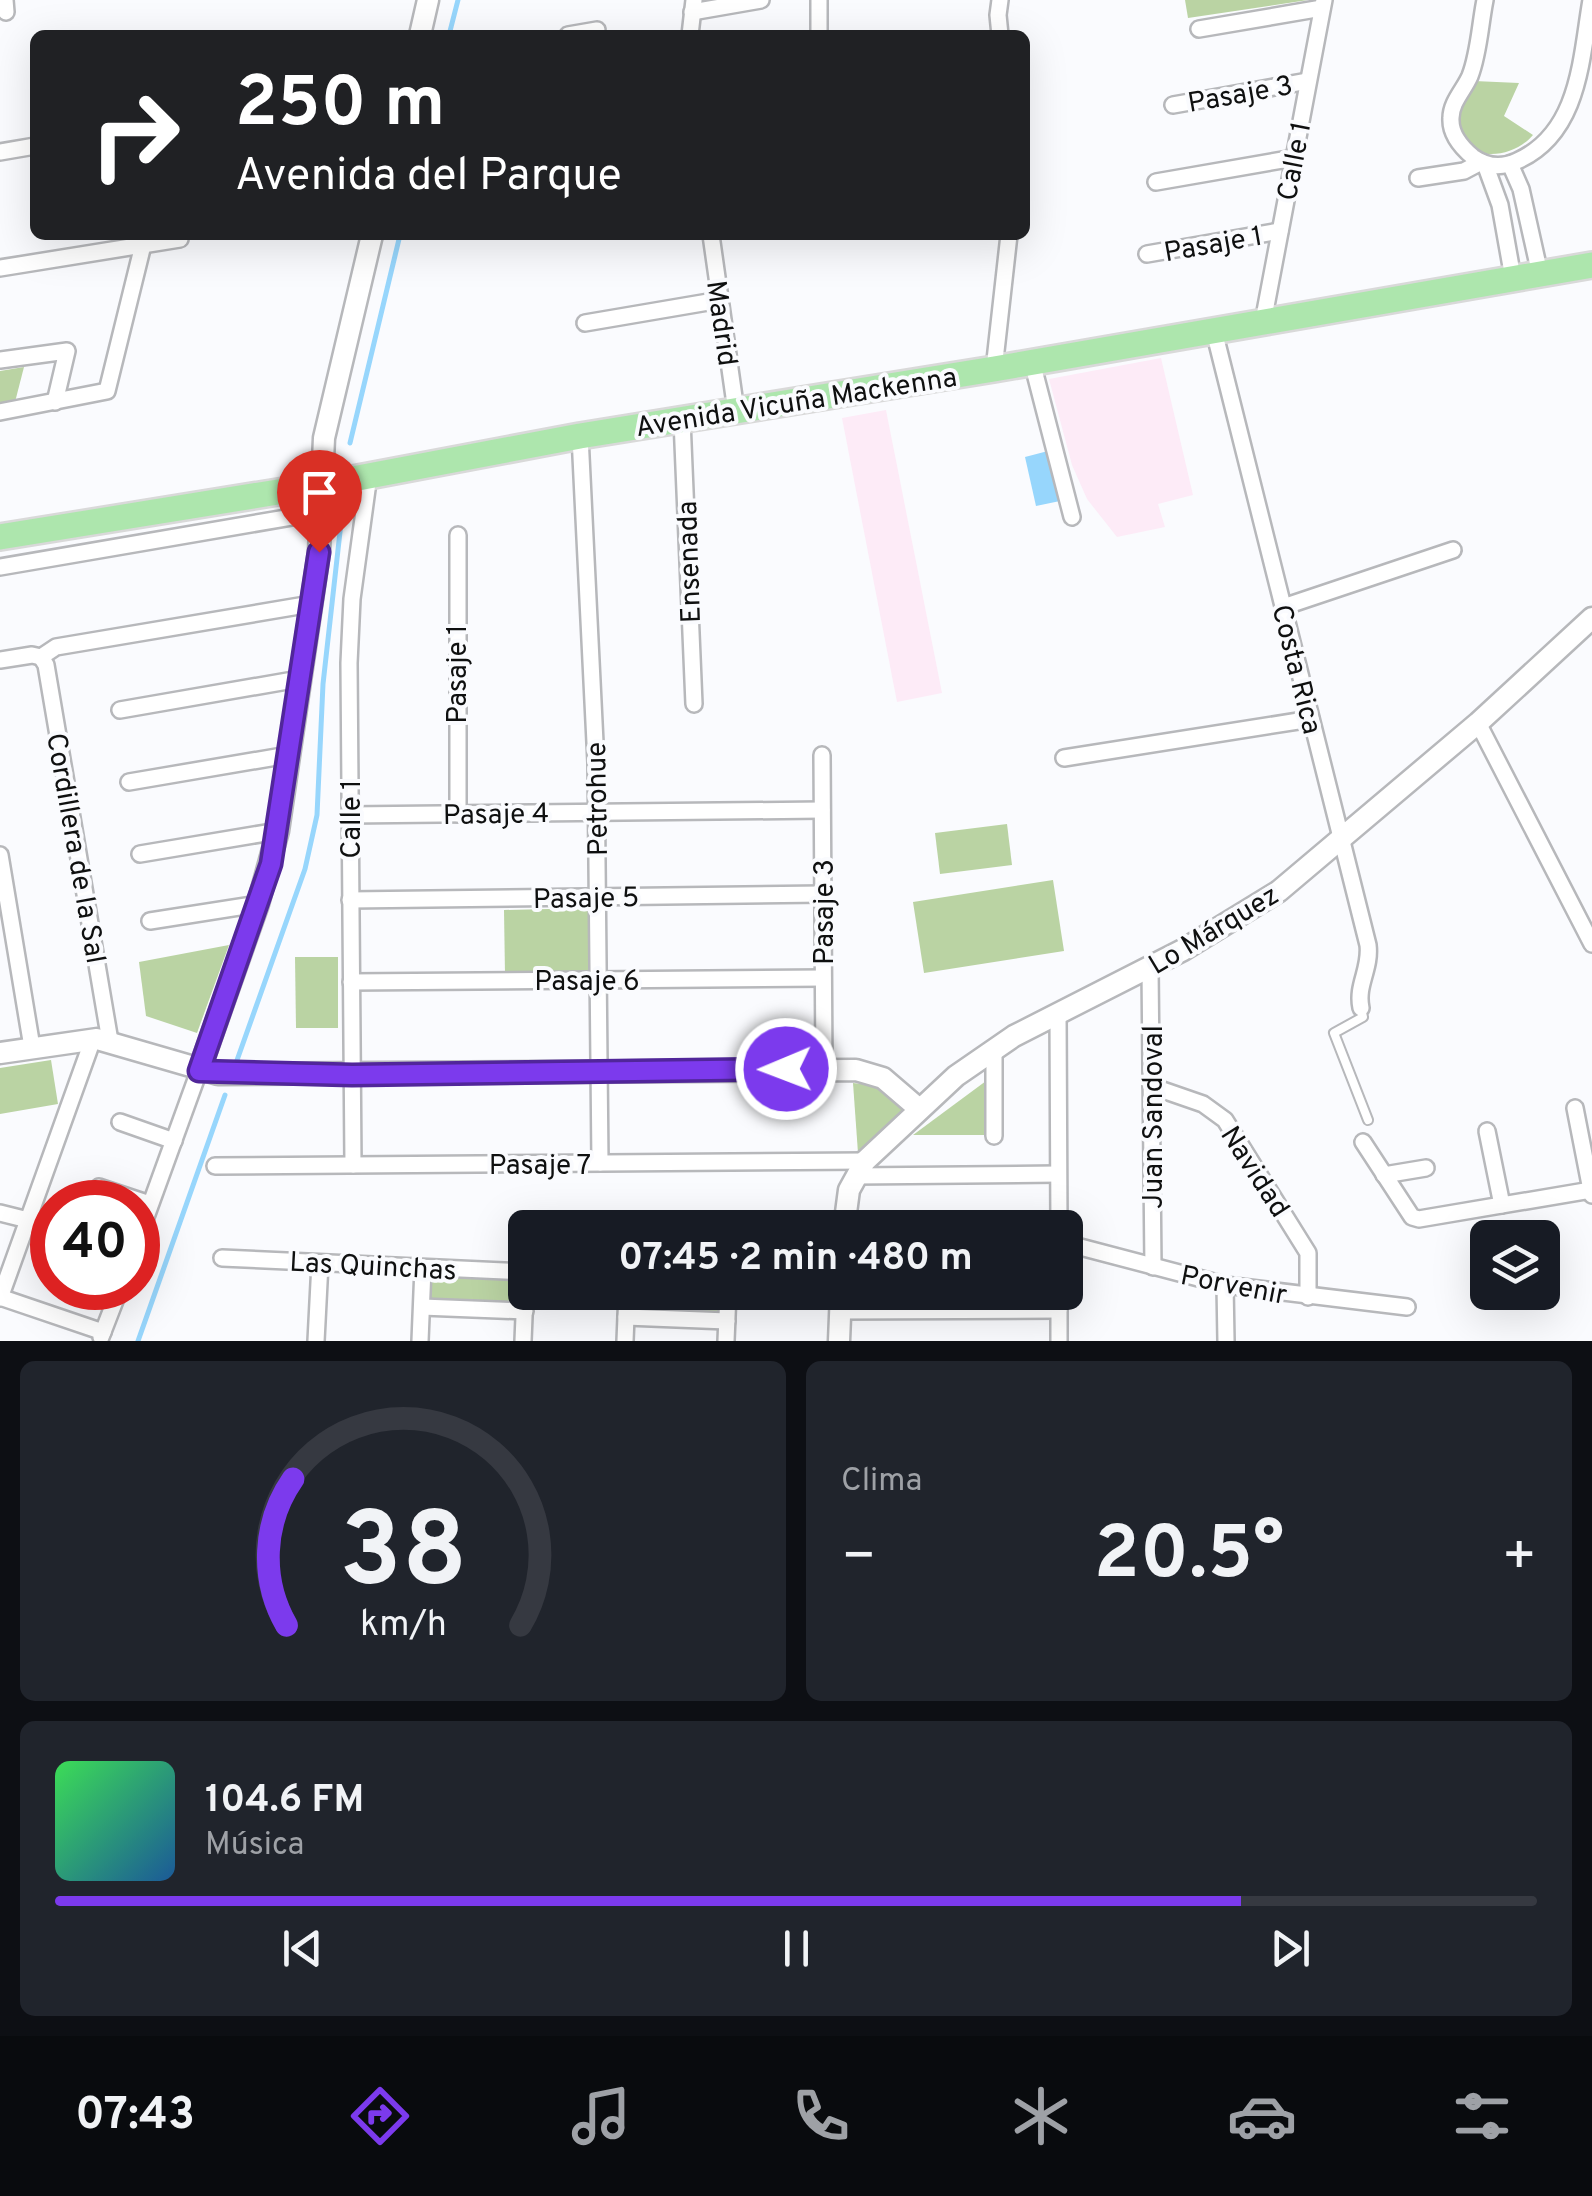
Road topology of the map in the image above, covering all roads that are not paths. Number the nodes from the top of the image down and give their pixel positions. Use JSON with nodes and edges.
{"nodes":[{"id":1,"x":428,"y":0,"type":"edge"},
{"id":2,"x":761,"y":0,"type":"edge"},
{"id":3,"x":819,"y":0,"type":"edge"},
{"id":4,"x":1000,"y":0,"type":"edge"},
{"id":5,"x":1485,"y":0,"type":"edge"},
{"id":6,"x":1591,"y":0,"type":"edge"},
{"id":7,"x":1323,"y":4,"type":"edge"},
{"id":8,"x":693,"y":6,"type":"edge"},
{"id":9,"x":421,"y":30,"type":"edge"},
{"id":10,"x":819,"y":30,"type":"edge"},
{"id":11,"x":999,"y":30,"type":"edge"},
{"id":12,"x":1199,"y":30,"type":"dead end"},
{"id":13,"x":1308,"y":82,"type":"junction"},
{"id":14,"x":1173,"y":105,"type":"dead end"},
{"id":15,"x":30,"y":147,"type":"edge"},
{"id":16,"x":0,"y":152,"type":"edge"},
{"id":17,"x":1294,"y":158,"type":"junction"},
{"id":18,"x":1494,"y":164,"type":"junction"},
{"id":19,"x":1418,"y":178,"type":"dead end"},
{"id":20,"x":1156,"y":182,"type":"dead end"},
{"id":21,"x":1280,"y":231,"type":"junction"},
{"id":22,"x":174,"y":240,"type":"edge"},
{"id":23,"x":371,"y":240,"type":"edge"},
{"id":24,"x":712,"y":240,"type":"edge"},
{"id":25,"x":1008,"y":240,"type":"edge"},
{"id":26,"x":144,"y":245,"type":"junction"},
{"id":27,"x":1146,"y":254,"type":"dead end"},
{"id":28,"x":1592,"y":265,"type":"edge"},
{"id":29,"x":0,"y":268,"type":"edge"},
{"id":30,"x":1540,"y":274,"type":"junction"},
{"id":31,"x":1512,"y":278,"type":"junction"},
{"id":32,"x":720,"y":300,"type":"junction"},
{"id":33,"x":1264,"y":322,"type":"junction"},
{"id":34,"x":585,"y":323,"type":"dead end"},
{"id":35,"x":1214,"y":330,"type":"junction"},
{"id":36,"x":0,"y":360,"type":"edge"},
{"id":37,"x":1032,"y":362,"type":"junction"},
{"id":38,"x":994,"y":368,"type":"junction"},
{"id":39,"x":55,"y":402,"type":"junction"},
{"id":40,"x":736,"y":411,"type":"junction"},
{"id":41,"x":0,"y":412,"type":"edge"},
{"id":42,"x":682,"y":420,"type":"junction"},
{"id":43,"x":580,"y":436,"type":"junction"},
{"id":44,"x":369,"y":474,"type":"junction"},
{"id":45,"x":321,"y":484,"type":"junction"},
{"id":46,"x":321,"y":512,"type":"junction"},
{"id":47,"x":1072,"y":517,"type":"dead end"},
{"id":48,"x":458,"y":534,"type":"dead end"},
{"id":49,"x":0,"y":537,"type":"edge"},
{"id":50,"x":1453,"y":550,"type":"dead end"},
{"id":51,"x":0,"y":567,"type":"edge"},
{"id":52,"x":311,"y":604,"type":"junction"},
{"id":53,"x":1283,"y":606,"type":"junction"},
{"id":54,"x":1592,"y":618,"type":"edge"},
{"id":55,"x":41,"y":657,"type":"junction"},
{"id":56,"x":0,"y":660,"type":"edge"},
{"id":57,"x":299,"y":679,"type":"junction"},
{"id":58,"x":694,"y":704,"type":"dead end"},
{"id":59,"x":120,"y":710,"type":"dead end"},
{"id":60,"x":1311,"y":719,"type":"junction"},
{"id":61,"x":1478,"y":723,"type":"junction"},
{"id":62,"x":288,"y":755,"type":"junction"},
{"id":63,"x":822,"y":755,"type":"dead end"},
{"id":64,"x":1064,"y":758,"type":"dead end"},
{"id":65,"x":129,"y":782,"type":"dead end"},
{"id":66,"x":822,"y":810,"type":"junction"},
{"id":67,"x":597,"y":812,"type":"junction"},
{"id":68,"x":350,"y":814,"type":"junction"},
{"id":69,"x":458,"y":814,"type":"junction"},
{"id":70,"x":278,"y":831,"type":"junction"},
{"id":71,"x":1341,"y":841,"type":"junction"},
{"id":72,"x":140,"y":854,"type":"dead end"},
{"id":73,"x":0,"y":855,"type":"edge"},
{"id":74,"x":823,"y":894,"type":"junction"},
{"id":75,"x":598,"y":897,"type":"junction"},
{"id":76,"x":350,"y":900,"type":"junction"},
{"id":77,"x":258,"y":904,"type":"junction"},
{"id":78,"x":150,"y":921,"type":"dead end"},
{"id":79,"x":1592,"y":944,"type":"edge"},
{"id":80,"x":1150,"y":967,"type":"junction"},
{"id":81,"x":823,"y":978,"type":"junction"},
{"id":82,"x":598,"y":980,"type":"junction"},
{"id":83,"x":351,"y":982,"type":"junction"},
{"id":84,"x":1360,"y":1008,"type":"joint"},
{"id":85,"x":1058,"y":1013,"type":"junction"},
{"id":86,"x":101,"y":1040,"type":"junction"},
{"id":87,"x":32,"y":1047,"type":"junction"},
{"id":88,"x":994,"y":1048,"type":"junction"},
{"id":89,"x":0,"y":1052,"type":"edge"},
{"id":90,"x":824,"y":1069,"type":"junction"},
{"id":91,"x":199,"y":1071,"type":"junction"},
{"id":92,"x":599,"y":1071,"type":"junction"},
{"id":93,"x":352,"y":1075,"type":"junction"},
{"id":94,"x":1152,"y":1086,"type":"junction"},
{"id":95,"x":918,"y":1108,"type":"junction"},
{"id":96,"x":1574,"y":1108,"type":"dead end"},
{"id":97,"x":1368,"y":1120,"type":"dead end"},
{"id":98,"x":120,"y":1122,"type":"dead end"},
{"id":99,"x":1488,"y":1131,"type":"dead end"},
{"id":100,"x":994,"y":1136,"type":"dead end"},
{"id":101,"x":174,"y":1141,"type":"junction"},
{"id":102,"x":1363,"y":1142,"type":"dead end"},
{"id":103,"x":600,"y":1163,"type":"junction"},
{"id":104,"x":353,"y":1165,"type":"junction"},
{"id":105,"x":216,"y":1166,"type":"dead end"},
{"id":106,"x":1426,"y":1168,"type":"dead end"},
{"id":107,"x":860,"y":1169,"type":"junction"},
{"id":108,"x":1058,"y":1174,"type":"junction"},
{"id":109,"x":1384,"y":1175,"type":"junction"},
{"id":110,"x":159,"y":1180,"type":"edge"},
{"id":111,"x":1591,"y":1192,"type":"edge"},
{"id":112,"x":1502,"y":1205,"type":"junction"},
{"id":113,"x":846,"y":1210,"type":"edge"},
{"id":114,"x":1058,"y":1210,"type":"edge"},
{"id":115,"x":0,"y":1213,"type":"edge"},
{"id":116,"x":28,"y":1220,"type":"junction"},
{"id":117,"x":1083,"y":1248,"type":"edge"},
{"id":118,"x":222,"y":1258,"type":"dead end"},
{"id":119,"x":320,"y":1263,"type":"junction"},
{"id":120,"x":1153,"y":1267,"type":"junction"},
{"id":121,"x":424,"y":1268,"type":"junction"},
{"id":122,"x":508,"y":1271,"type":"edge"},
{"id":123,"x":1224,"y":1285,"type":"junction"},
{"id":124,"x":0,"y":1297,"type":"edge"},
{"id":125,"x":1308,"y":1298,"type":"junction"},
{"id":126,"x":422,"y":1307,"type":"junction"},
{"id":127,"x":1407,"y":1307,"type":"dead end"},
{"id":128,"x":112,"y":1310,"type":"edge"},
{"id":129,"x":626,"y":1310,"type":"edge"},
{"id":130,"x":727,"y":1310,"type":"edge"},
{"id":131,"x":841,"y":1310,"type":"edge"},
{"id":132,"x":1059,"y":1310,"type":"edge"},
{"id":133,"x":524,"y":1311,"type":"joint"},
{"id":134,"x":626,"y":1317,"type":"junction"},
{"id":135,"x":726,"y":1321,"type":"junction"},
{"id":136,"x":102,"y":1336,"type":"edge"},
{"id":137,"x":316,"y":1341,"type":"edge"},
{"id":138,"x":420,"y":1341,"type":"edge"},
{"id":139,"x":523,"y":1341,"type":"edge"},
{"id":140,"x":624,"y":1341,"type":"edge"},
{"id":141,"x":726,"y":1341,"type":"edge"},
{"id":142,"x":839,"y":1341,"type":"edge"},
{"id":143,"x":1059,"y":1341,"type":"edge"},
{"id":144,"x":1226,"y":1341,"type":"edge"}],
"edges":[{"from":1,"to":9,"type":"street"},
{"from":2,"to":8,"type":"street"},
{"from":3,"to":10,"type":"street"},
{"from":4,"to":11,"type":"street"},
{"from":5,"to":18,"type":"street"},
{"from":6,"to":18,"type":"street"},
{"from":7,"to":12,"type":"street"},
{"from":7,"to":13,"type":"street","name":"Calle 1"},
{"from":13,"to":14,"type":"street","name":"Pasaje 3"},
{"from":13,"to":17,"type":"street","name":"Calle 1"},
{"from":15,"to":16,"type":"street"},
{"from":17,"to":20,"type":"street"},
{"from":17,"to":21,"type":"street","name":"Calle 1"},
{"from":18,"to":19,"type":"street"},
{"from":18,"to":30,"type":"street"},
{"from":18,"to":31,"type":"street"},
{"from":21,"to":27,"type":"street","name":"Pasaje 1"},
{"from":21,"to":33,"type":"street","name":"Calle 1"},
{"from":22,"to":26,"type":"street"},
{"from":23,"to":45,"type":"street"},
{"from":24,"to":32,"type":"street","name":"Madrid"},
{"from":25,"to":38,"type":"street"},
{"from":26,"to":29,"type":"street"},
{"from":26,"to":39,"type":"street"},
{"from":28,"to":30,"type":"main road","name":"Avenida Vicuña Mackenna"},
{"from":30,"to":31,"type":"main road","name":"Avenida Vicuña Mackenna"},
{"from":31,"to":33,"type":"main road","name":"Avenida Vicuña Mackenna"},
{"from":32,"to":34,"type":"street"},
{"from":32,"to":40,"type":"street","name":"Madrid"},
{"from":33,"to":35,"type":"main road","name":"Avenida Vicuña Mackenna"},
{"from":35,"to":37,"type":"main road","name":"Avenida Vicuña Mackenna"},
{"from":35,"to":53,"type":"street","name":"Costa Rica"},
{"from":36,"to":39,"type":"street"},
{"from":37,"to":38,"type":"main road","name":"Avenida Vicuña Mackenna"},
{"from":37,"to":47,"type":"street"},
{"from":38,"to":40,"type":"main road","name":"Avenida Vicuña Mackenna"},
{"from":39,"to":41,"type":"street"},
{"from":40,"to":42,"type":"main road","name":"Avenida Vicuña Mackenna"},
{"from":42,"to":43,"type":"main road","name":"Avenida Vicuña Mackenna"},
{"from":42,"to":58,"type":"street","name":"Ensenada"},
{"from":43,"to":44,"type":"main road","name":"Avenida Vicuña Mackenna"},
{"from":43,"to":67,"type":"street","name":"Petrohue"},
{"from":44,"to":45,"type":"main road","name":"Avenida Vicuña Mackenna"},
{"from":44,"to":68,"type":"street","name":"Calle 1"},
{"from":45,"to":46,"type":"street"},
{"from":45,"to":49,"type":"main road","name":"Avenida Vicuña Mackenna"},
{"from":46,"to":51,"type":"street"},
{"from":46,"to":52,"type":"street"},
{"from":48,"to":69,"type":"street","name":"Pasaje 1"},
{"from":50,"to":53,"type":"street"},
{"from":52,"to":55,"type":"street"},
{"from":52,"to":57,"type":"street"},
{"from":53,"to":60,"type":"street","name":"Costa Rica"},
{"from":54,"to":61,"type":"street","name":"Lo Márquez"},
{"from":55,"to":56,"type":"street"},
{"from":55,"to":86,"type":"street","name":"Cordillera de la Sal"},
{"from":57,"to":59,"type":"street"},
{"from":57,"to":62,"type":"street"},
{"from":60,"to":64,"type":"street"},
{"from":60,"to":71,"type":"street","name":"Costa Rica"},
{"from":61,"to":71,"type":"street","name":"Lo Márquez"},
{"from":61,"to":79,"type":"street"},
{"from":62,"to":65,"type":"street"},
{"from":62,"to":70,"type":"street"},
{"from":63,"to":66,"type":"street","name":"Pasaje 3"},
{"from":66,"to":67,"type":"street","name":"Pasaje 4"},
{"from":66,"to":74,"type":"street","name":"Pasaje 3"},
{"from":67,"to":69,"type":"street","name":"Pasaje 4"},
{"from":67,"to":75,"type":"street","name":"Petrohue"},
{"from":68,"to":69,"type":"street","name":"Pasaje 4"},
{"from":68,"to":76,"type":"street","name":"Calle 1"},
{"from":70,"to":72,"type":"street"},
{"from":70,"to":77,"type":"street"},
{"from":71,"to":80,"type":"street","name":"Lo Márquez"},
{"from":71,"to":84,"type":"street","name":"Costa Rica"},
{"from":73,"to":87,"type":"street"},
{"from":74,"to":75,"type":"street","name":"Pasaje 5"},
{"from":74,"to":81,"type":"street","name":"Pasaje 3"},
{"from":75,"to":76,"type":"street","name":"Pasaje 5"},
{"from":75,"to":82,"type":"street","name":"Petrohue"},
{"from":76,"to":83,"type":"street","name":"Calle 1"},
{"from":77,"to":78,"type":"street"},
{"from":77,"to":91,"type":"street"},
{"from":80,"to":85,"type":"street","name":"Lo Márquez"},
{"from":80,"to":94,"type":"street","name":"Juan Sandoval"},
{"from":81,"to":82,"type":"street","name":"Pasaje 6"},
{"from":81,"to":90,"type":"street","name":"Pasaje 3"},
{"from":82,"to":83,"type":"street","name":"Pasaje 6"},
{"from":82,"to":92,"type":"street","name":"Petrohue"},
{"from":83,"to":93,"type":"street","name":"Calle 1"},
{"from":84,"to":97,"type":"lane"},
{"from":85,"to":88,"type":"street","name":"Lo Márquez"},
{"from":85,"to":108,"type":"street"},
{"from":86,"to":87,"type":"street"},
{"from":86,"to":91,"type":"street"},
{"from":86,"to":116,"type":"street"},
{"from":87,"to":89,"type":"street"},
{"from":88,"to":95,"type":"street","name":"Lo Márquez"},
{"from":88,"to":100,"type":"street"},
{"from":90,"to":92,"type":"street"},
{"from":90,"to":95,"type":"street"},
{"from":91,"to":93,"type":"street"},
{"from":91,"to":101,"type":"street"},
{"from":92,"to":93,"type":"street"},
{"from":92,"to":103,"type":"street","name":"Petrohue"},
{"from":93,"to":104,"type":"street","name":"Calle 1"},
{"from":94,"to":120,"type":"street","name":"Juan Sandoval"},
{"from":94,"to":125,"type":"street","name":"Navidad"},
{"from":95,"to":107,"type":"street","name":"Lo Márquez"},
{"from":96,"to":111,"type":"street"},
{"from":98,"to":101,"type":"street"},
{"from":99,"to":112,"type":"street"},
{"from":101,"to":110,"type":"street"},
{"from":102,"to":109,"type":"street"},
{"from":103,"to":104,"type":"street","name":"Pasaje 7"},
{"from":103,"to":107,"type":"street","name":"Pasaje 7"},
{"from":104,"to":105,"type":"street","name":"Pasaje 7"},
{"from":106,"to":109,"type":"street"},
{"from":107,"to":108,"type":"street","name":"Pasaje 7"},
{"from":107,"to":113,"type":"street"},
{"from":108,"to":114,"type":"street"},
{"from":109,"to":112,"type":"street"},
{"from":111,"to":112,"type":"street"},
{"from":115,"to":116,"type":"street"},
{"from":116,"to":124,"type":"street"},
{"from":117,"to":120,"type":"street","name":"Porvenir"},
{"from":118,"to":119,"type":"street","name":"Las Quinchas"},
{"from":119,"to":121,"type":"street","name":"Las Quinchas"},
{"from":119,"to":137,"type":"street"},
{"from":120,"to":123,"type":"street","name":"Porvenir"},
{"from":121,"to":122,"type":"street","name":"Las Quinchas"},
{"from":121,"to":126,"type":"street"},
{"from":123,"to":125,"type":"street","name":"Porvenir"},
{"from":123,"to":144,"type":"street"},
{"from":124,"to":136,"type":"street"},
{"from":125,"to":127,"type":"street","name":"Porvenir"},
{"from":126,"to":133,"type":"street","name":"Las Quinchas"},
{"from":126,"to":138,"type":"street"},
{"from":128,"to":136,"type":"street"},
{"from":129,"to":134,"type":"street"},
{"from":130,"to":135,"type":"street"},
{"from":131,"to":142,"type":"street"},
{"from":132,"to":143,"type":"street"},
{"from":133,"to":139,"type":"street"},
{"from":134,"to":135,"type":"street"},
{"from":134,"to":140,"type":"street"},
{"from":135,"to":141,"type":"street"}]}
